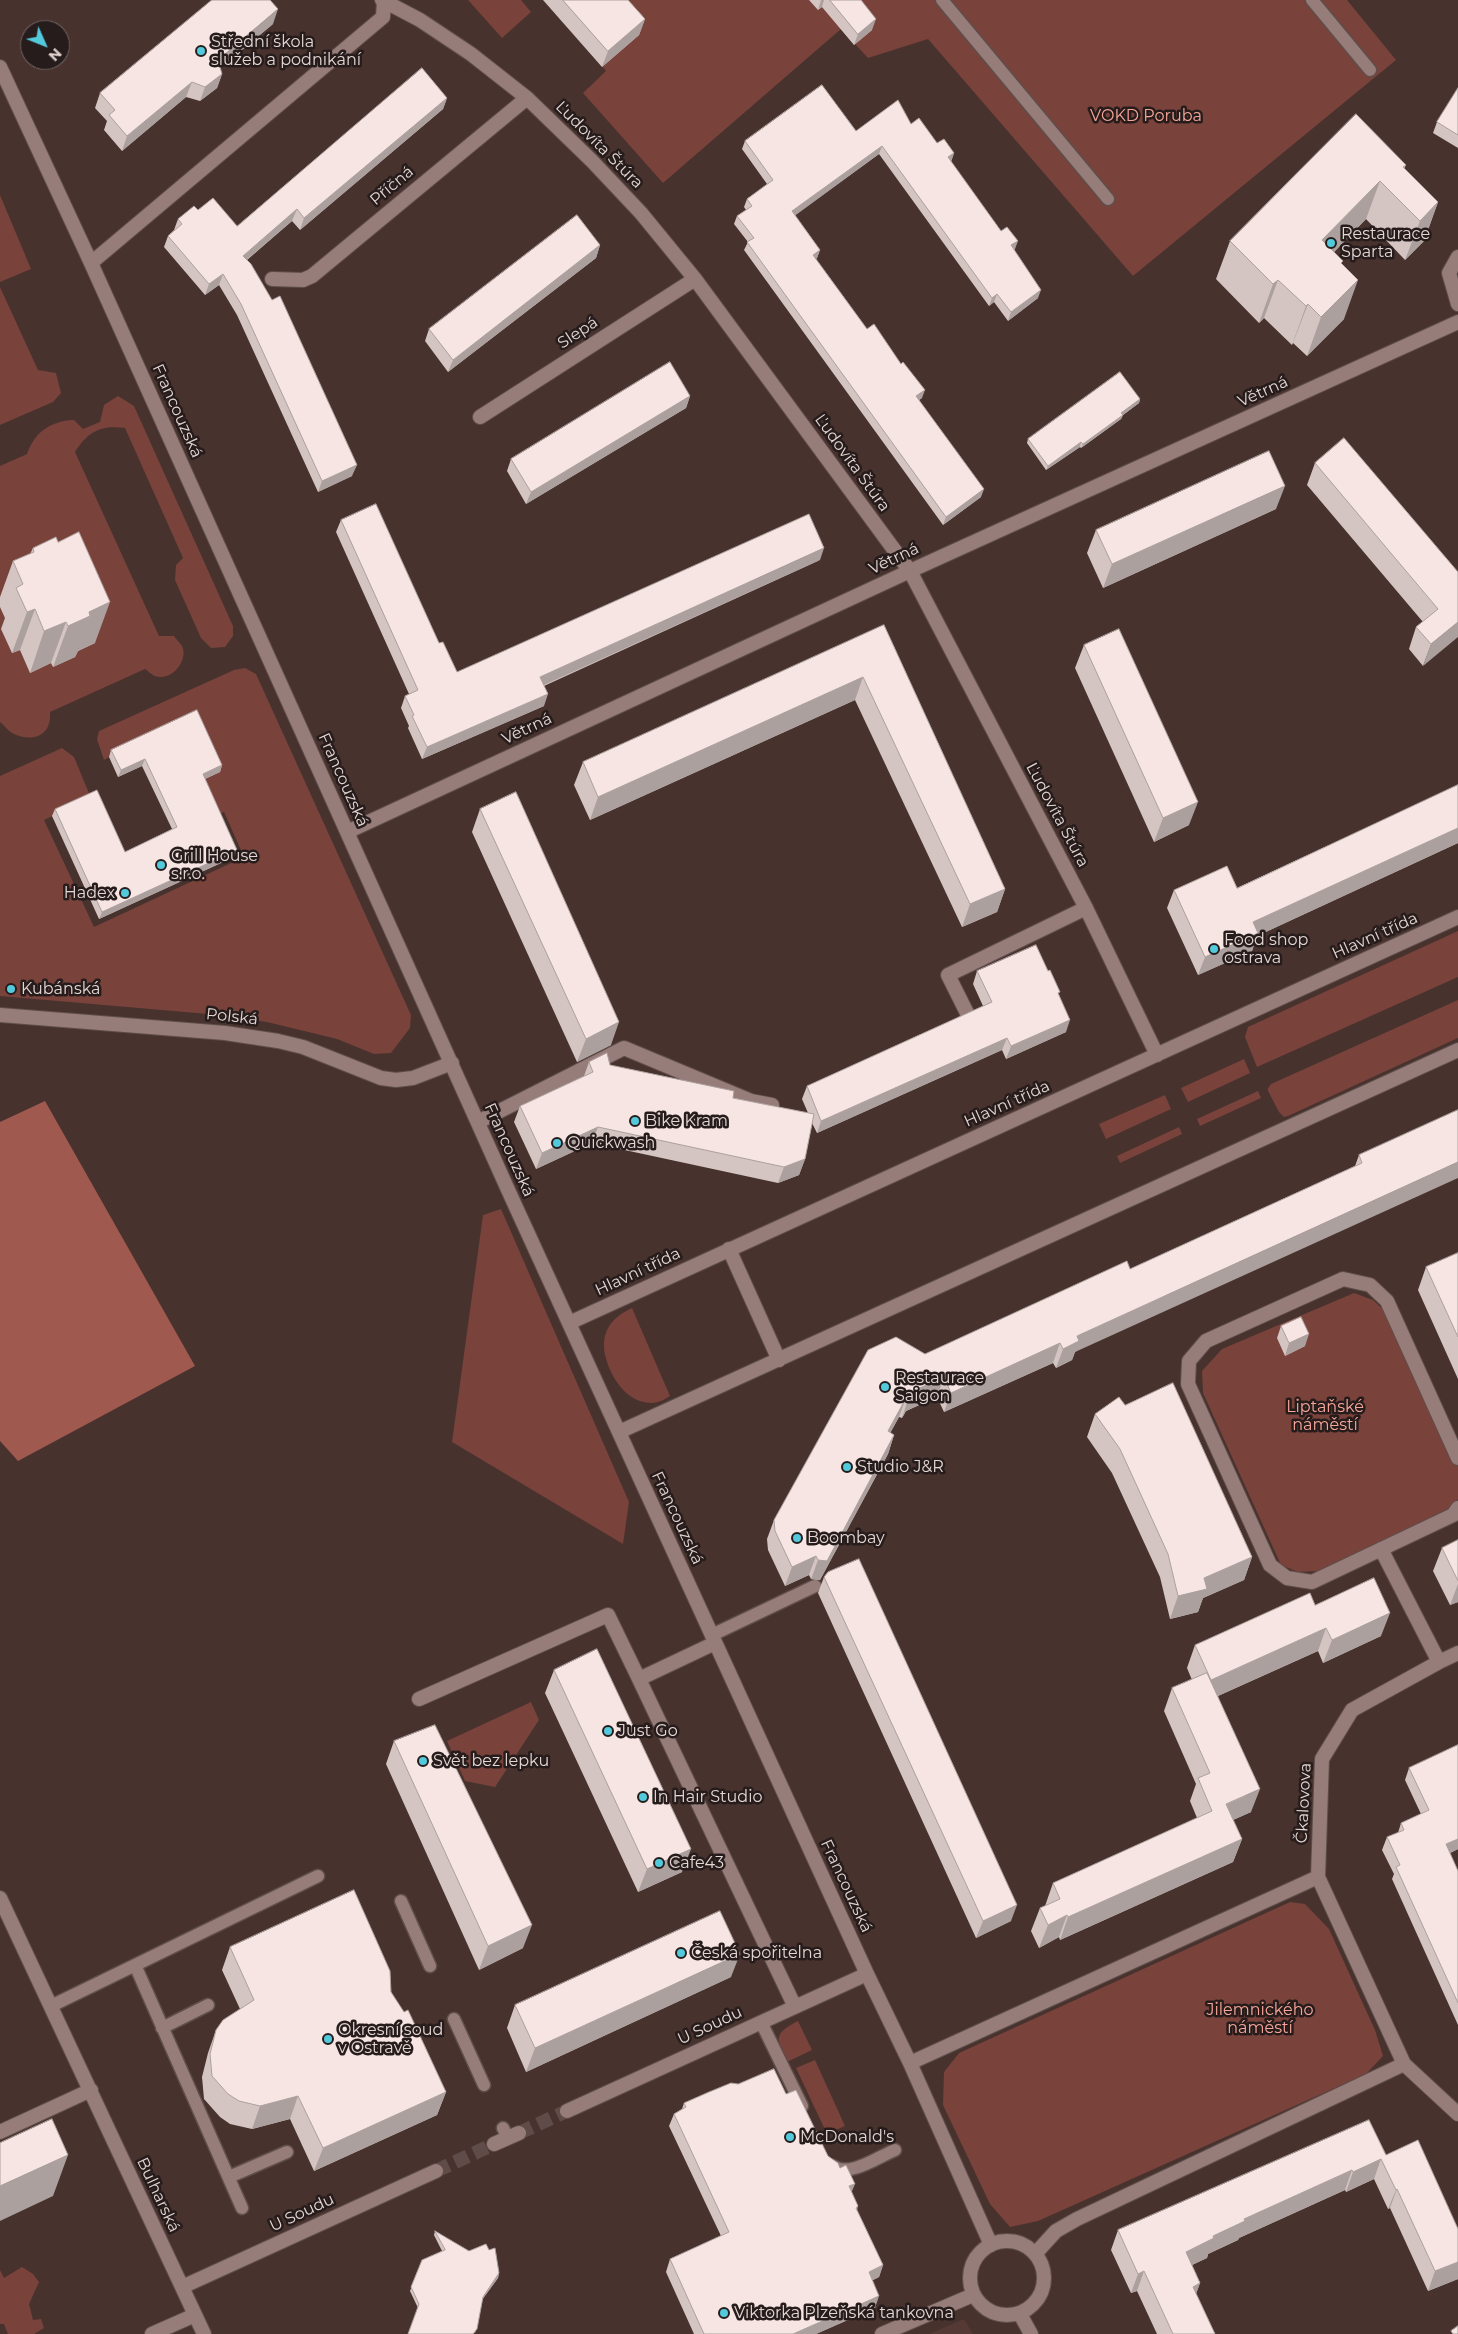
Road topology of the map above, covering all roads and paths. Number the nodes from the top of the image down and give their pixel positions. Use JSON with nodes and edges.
{"nodes":[{"id":1,"x":383,"y":0,"type":"edge"},
{"id":2,"x":942,"y":0,"type":"edge"},
{"id":3,"x":1312,"y":0,"type":"edge"},
{"id":4,"x":0,"y":67,"type":"edge"},
{"id":5,"x":1370,"y":70,"type":"dead end"},
{"id":6,"x":527,"y":98,"type":"junction"},
{"id":7,"x":1108,"y":199,"type":"dead end"},
{"id":8,"x":1458,"y":257,"type":"edge"},
{"id":9,"x":91,"y":263,"type":"junction"},
{"id":10,"x":272,"y":279,"type":"dead end"},
{"id":11,"x":695,"y":279,"type":"junction"},
{"id":12,"x":1458,"y":304,"type":"edge"},
{"id":13,"x":1458,"y":322,"type":"edge"},
{"id":14,"x":480,"y":416,"type":"dead end"},
{"id":15,"x":910,"y":571,"type":"junction"},
{"id":16,"x":347,"y":832,"type":"junction"},
{"id":17,"x":1086,"y":908,"type":"junction"},
{"id":18,"x":1458,"y":918,"type":"edge"},
{"id":19,"x":0,"y":1015,"type":"edge"},
{"id":20,"x":968,"y":1015,"type":"edge"},
{"id":21,"x":1458,"y":1050,"type":"edge"},
{"id":22,"x":1157,"y":1055,"type":"junction"},
{"id":23,"x":452,"y":1063,"type":"junction"},
{"id":24,"x":772,"y":1105,"type":"edge"},
{"id":25,"x":478,"y":1122,"type":"junction"},
{"id":26,"x":730,"y":1249,"type":"junction"},
{"id":27,"x":570,"y":1323,"type":"junction"},
{"id":28,"x":779,"y":1360,"type":"junction"},
{"id":29,"x":619,"y":1432,"type":"junction"},
{"id":30,"x":1458,"y":1458,"type":"edge"},
{"id":31,"x":1458,"y":1508,"type":"edge"},
{"id":32,"x":1380,"y":1550,"type":"junction"},
{"id":33,"x":815,"y":1586,"type":"dead end"},
{"id":34,"x":714,"y":1639,"type":"junction"},
{"id":35,"x":1458,"y":1653,"type":"edge"},
{"id":36,"x":1439,"y":1662,"type":"junction"},
{"id":37,"x":639,"y":1679,"type":"junction"},
{"id":38,"x":418,"y":1699,"type":"dead end"},
{"id":39,"x":318,"y":1876,"type":"dead end"},
{"id":40,"x":1318,"y":1877,"type":"junction"},
{"id":41,"x":0,"y":1898,"type":"edge"},
{"id":42,"x":401,"y":1901,"type":"dead end"},
{"id":43,"x":135,"y":1966,"type":"junction"},
{"id":44,"x":430,"y":1966,"type":"dead end"},
{"id":45,"x":867,"y":1974,"type":"junction"},
{"id":46,"x":208,"y":2005,"type":"dead end"},
{"id":47,"x":51,"y":2006,"type":"junction"},
{"id":48,"x":795,"y":2007,"type":"junction"},
{"id":49,"x":454,"y":2019,"type":"dead end"},
{"id":50,"x":761,"y":2022,"type":"junction"},
{"id":51,"x":162,"y":2028,"type":"junction"},
{"id":52,"x":910,"y":2063,"type":"junction"},
{"id":53,"x":1404,"y":2064,"type":"junction"},
{"id":54,"x":484,"y":2085,"type":"dead end"},
{"id":55,"x":91,"y":2090,"type":"junction"},
{"id":56,"x":567,"y":2111,"type":"tunnel mouth"},
{"id":57,"x":806,"y":2114,"type":"edge"},
{"id":58,"x":1458,"y":2114,"type":"edge"},
{"id":59,"x":0,"y":2132,"type":"edge"},
{"id":60,"x":510,"y":2133,"type":"tunnel mouth"},
{"id":61,"x":494,"y":2144,"type":"tunnel mouth"},
{"id":62,"x":895,"y":2150,"type":"dead end"},
{"id":63,"x":287,"y":2152,"type":"dead end"},
{"id":64,"x":826,"y":2157,"type":"edge"},
{"id":65,"x":436,"y":2171,"type":"tunnel mouth"},
{"id":66,"x":229,"y":2178,"type":"junction"},
{"id":67,"x":242,"y":2208,"type":"dead end"},
{"id":68,"x":991,"y":2245,"type":"junction"},
{"id":69,"x":1035,"y":2254,"type":"junction"},
{"id":70,"x":182,"y":2287,"type":"junction"},
{"id":71,"x":974,"y":2294,"type":"junction"},
{"id":72,"x":1020,"y":2314,"type":"junction"},
{"id":73,"x":195,"y":2315,"type":"junction"},
{"id":74,"x":152,"y":2334,"type":"edge"},
{"id":75,"x":204,"y":2334,"type":"edge"},
{"id":76,"x":882,"y":2334,"type":"edge"},
{"id":77,"x":1031,"y":2334,"type":"edge"}],
"edges":[{"from":1,"to":6,"type":"street","name":"Ľudovíta Štúra"},
{"from":1,"to":9,"type":"street"},
{"from":2,"to":7,"type":"lane"},
{"from":3,"to":5,"type":"lane"},
{"from":4,"to":9,"type":"street","name":"Francouzská"},
{"from":6,"to":10,"type":"street","name":"Příčná"},
{"from":6,"to":11,"type":"street","name":"Ľudovíta Štúra"},
{"from":8,"to":12,"type":"street"},
{"from":9,"to":16,"type":"street","name":"Francouzská"},
{"from":11,"to":14,"type":"street","name":"Slepá"},
{"from":11,"to":15,"type":"street","name":"Ľudovíta Štúra"},
{"from":13,"to":15,"type":"street","name":"Větrná"},
{"from":15,"to":16,"type":"street","name":"Větrná"},
{"from":15,"to":17,"type":"street","name":"Ľudovíta Štúra"},
{"from":16,"to":23,"type":"street","name":"Francouzská"},
{"from":17,"to":20,"type":"street"},
{"from":17,"to":22,"type":"street","name":"Ľudovíta Štúra"},
{"from":18,"to":22,"type":"street","name":"Hlavní třída"},
{"from":19,"to":23,"type":"street","name":"Polská"},
{"from":21,"to":28,"type":"street"},
{"from":22,"to":26,"type":"street","name":"Hlavní třída"},
{"from":23,"to":25,"type":"street","name":"Francouzská"},
{"from":24,"to":25,"type":"street"},
{"from":25,"to":27,"type":"street","name":"Francouzská"},
{"from":26,"to":27,"type":"street","name":"Hlavní třída"},
{"from":26,"to":28,"type":"street"},
{"from":27,"to":29,"type":"street","name":"Francouzská"},
{"from":28,"to":29,"type":"street"},
{"from":29,"to":34,"type":"street","name":"Francouzská"},
{"from":30,"to":32,"type":"street"},
{"from":31,"to":32,"type":"street"},
{"from":32,"to":36,"type":"street"},
{"from":33,"to":34,"type":"lane"},
{"from":34,"to":37,"type":"street"},
{"from":34,"to":45,"type":"street","name":"Francouzská"},
{"from":35,"to":36,"type":"street","name":"Čkalovova"},
{"from":36,"to":40,"type":"street","name":"Čkalovova"},
{"from":37,"to":38,"type":"street"},
{"from":37,"to":48,"type":"street"},
{"from":39,"to":43,"type":"lane"},
{"from":40,"to":52,"type":"street"},
{"from":40,"to":53,"type":"street"},
{"from":41,"to":47,"type":"street","name":"Bulharská"},
{"from":42,"to":44,"type":"lane"},
{"from":43,"to":47,"type":"lane"},
{"from":43,"to":51,"type":"lane"},
{"from":45,"to":48,"type":"street","name":"U Soudu"},
{"from":45,"to":52,"type":"street","name":"Francouzská"},
{"from":46,"to":51,"type":"lane"},
{"from":47,"to":55,"type":"street","name":"Bulharská"},
{"from":48,"to":50,"type":"street","name":"U Soudu"},
{"from":49,"to":54,"type":"lane"},
{"from":50,"to":56,"type":"street","name":"U Soudu"},
{"from":50,"to":57,"type":"lane"},
{"from":51,"to":66,"type":"lane"},
{"from":52,"to":68,"type":"street","name":"Francouzská"},
{"from":53,"to":58,"type":"street"},
{"from":53,"to":69,"type":"street"},
{"from":55,"to":59,"type":"street"},
{"from":55,"to":70,"type":"street","name":"Bulharská"},
{"from":60,"to":61,"type":"street"},
{"from":62,"to":64,"type":"lane"},
{"from":63,"to":66,"type":"lane"},
{"from":65,"to":70,"type":"street","name":"U Soudu"},
{"from":66,"to":67,"type":"lane"},
{"from":68,"to":69,"type":"street"},
{"from":68,"to":71,"type":"street"},
{"from":69,"to":72,"type":"street"},
{"from":70,"to":73,"type":"street","name":"Bulharská"},
{"from":71,"to":72,"type":"street"},
{"from":71,"to":76,"type":"street"},
{"from":72,"to":77,"type":"street"},
{"from":73,"to":74,"type":"street"},
{"from":73,"to":75,"type":"street","name":"Bulharská"}]}
